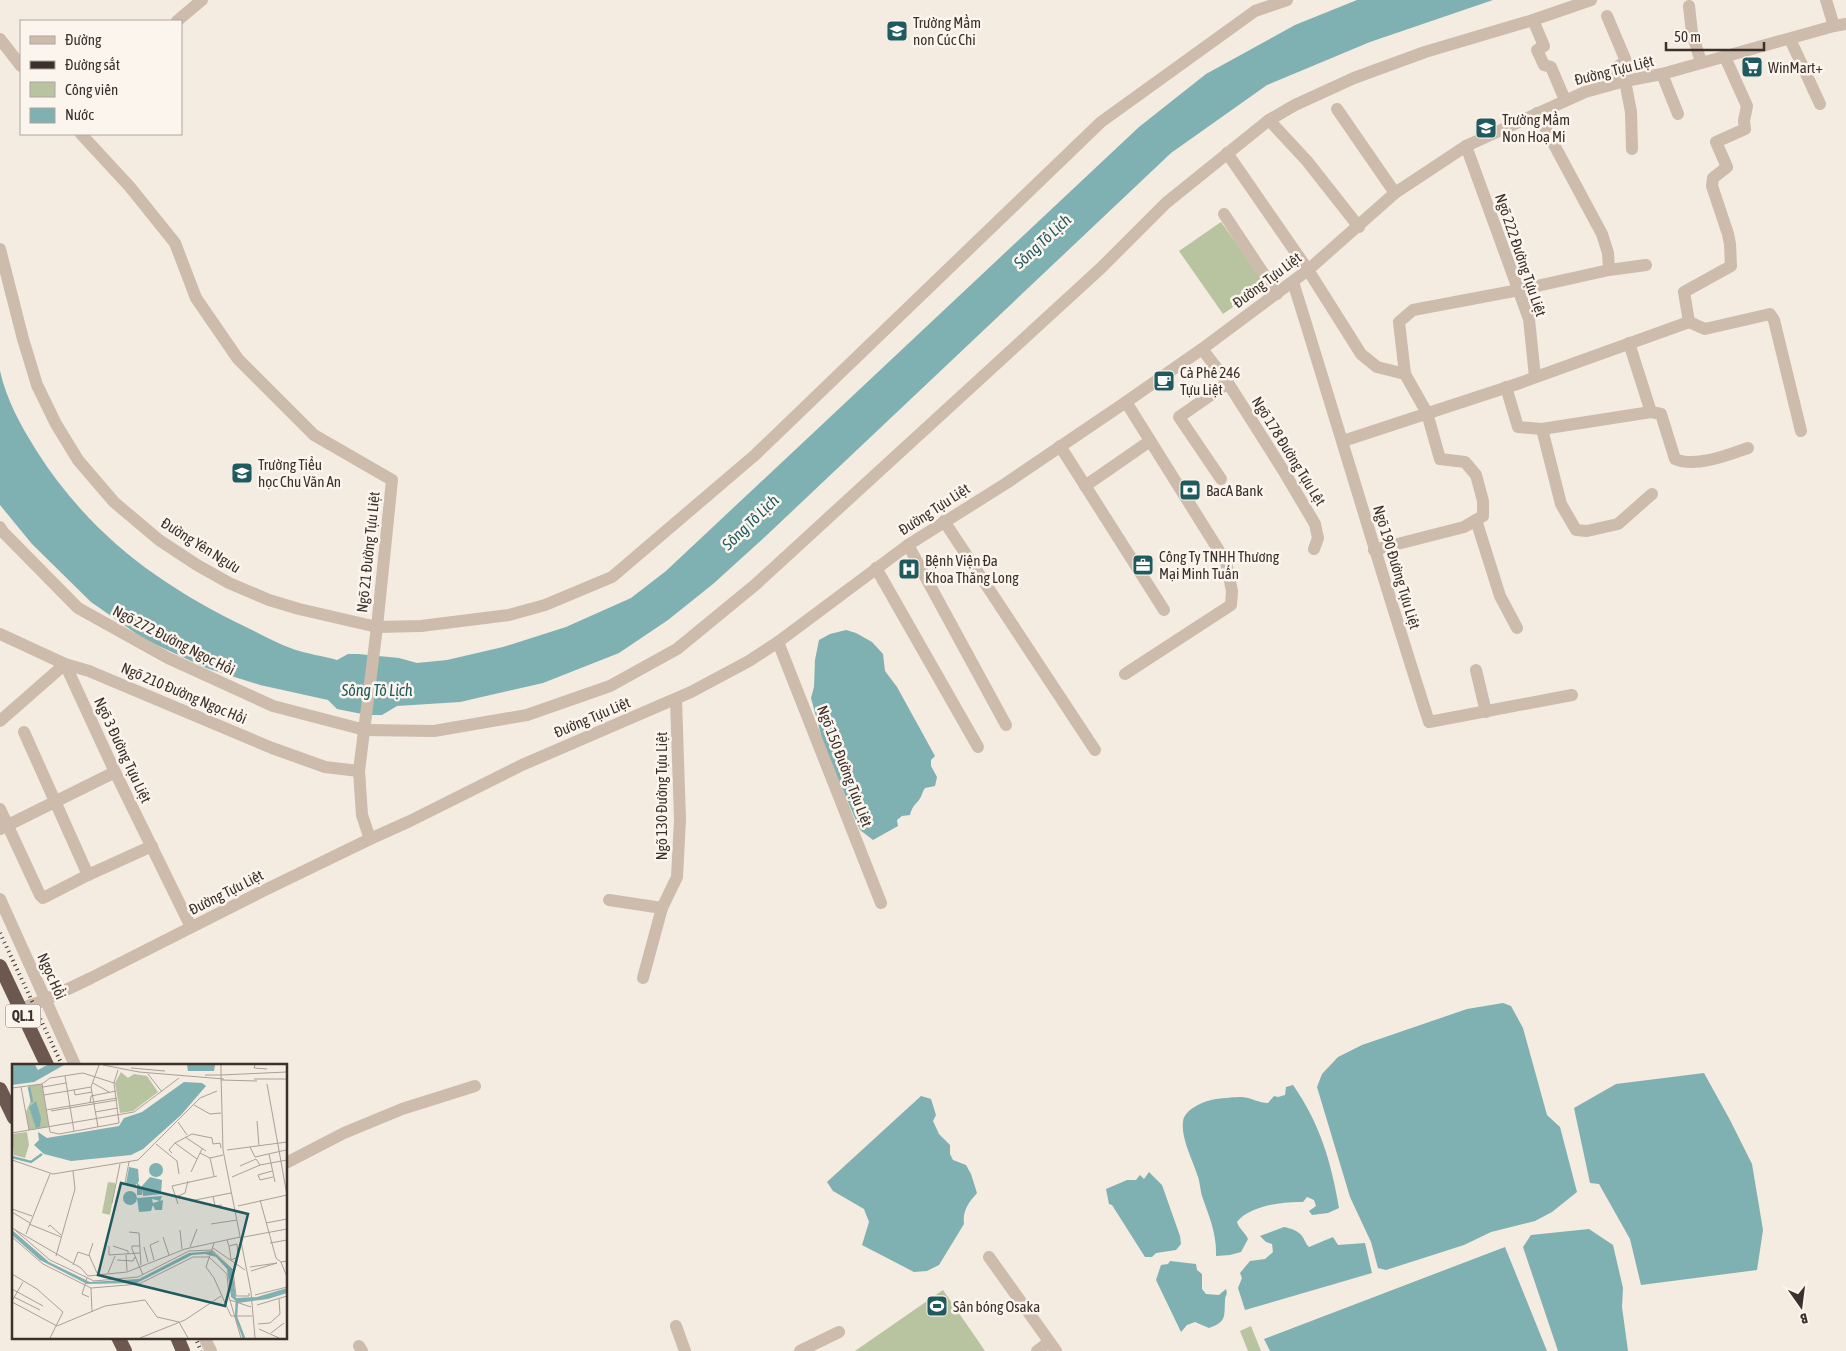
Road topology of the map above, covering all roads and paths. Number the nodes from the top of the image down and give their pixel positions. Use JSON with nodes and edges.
{"nodes":[{"id":1,"x":202,"y":0,"type":"edge"},
{"id":2,"x":1287,"y":0,"type":"edge"},
{"id":3,"x":1591,"y":0,"type":"edge"},
{"id":4,"x":1826,"y":0,"type":"edge"},
{"id":5,"x":1689,"y":6,"type":"dead end"},
{"id":6,"x":1607,"y":16,"type":"dead end"},
{"id":7,"x":178,"y":20,"type":"edge"},
{"id":8,"x":1533,"y":20,"type":"junction"},
{"id":9,"x":1840,"y":25,"type":"edge"},
{"id":10,"x":0,"y":39,"type":"edge"},
{"id":11,"x":1790,"y":39,"type":"junction"},
{"id":12,"x":1726,"y":57,"type":"junction"},
{"id":13,"x":1701,"y":62,"type":"junction"},
{"id":14,"x":20,"y":65,"type":"edge"},
{"id":15,"x":1662,"y":74,"type":"junction"},
{"id":16,"x":1622,"y":81,"type":"junction"},
{"id":17,"x":1565,"y":100,"type":"junction"},
{"id":18,"x":1820,"y":104,"type":"dead end"},
{"id":19,"x":1337,"y":109,"type":"dead end"},
{"id":20,"x":1537,"y":113,"type":"junction"},
{"id":21,"x":1678,"y":114,"type":"dead end"},
{"id":22,"x":1269,"y":120,"type":"junction"},
{"id":23,"x":82,"y":135,"type":"edge"},
{"id":24,"x":1466,"y":146,"type":"junction"},
{"id":25,"x":1632,"y":149,"type":"dead end"},
{"id":26,"x":1227,"y":153,"type":"junction"},
{"id":27,"x":1395,"y":193,"type":"junction"},
{"id":28,"x":1224,"y":214,"type":"dead end"},
{"id":29,"x":1359,"y":228,"type":"junction"},
{"id":30,"x":0,"y":249,"type":"edge"},
{"id":31,"x":1646,"y":265,"type":"dead end"},
{"id":32,"x":1308,"y":270,"type":"junction"},
{"id":33,"x":1609,"y":270,"type":"junction"},
{"id":34,"x":1293,"y":282,"type":"junction"},
{"id":35,"x":1519,"y":290,"type":"junction"},
{"id":36,"x":1277,"y":294,"type":"junction"},
{"id":37,"x":1689,"y":322,"type":"junction"},
{"id":38,"x":1629,"y":343,"type":"junction"},
{"id":39,"x":1202,"y":349,"type":"junction"},
{"id":40,"x":1405,"y":374,"type":"junction"},
{"id":41,"x":1535,"y":377,"type":"junction"},
{"id":42,"x":1228,"y":383,"type":"junction"},
{"id":43,"x":1506,"y":387,"type":"junction"},
{"id":44,"x":1126,"y":402,"type":"junction"},
{"id":45,"x":1651,"y":412,"type":"junction"},
{"id":46,"x":1427,"y":413,"type":"junction"},
{"id":47,"x":1542,"y":429,"type":"junction"},
{"id":48,"x":1802,"y":431,"type":"dead end"},
{"id":49,"x":1150,"y":441,"type":"junction"},
{"id":50,"x":1343,"y":441,"type":"junction"},
{"id":51,"x":1060,"y":446,"type":"junction"},
{"id":52,"x":1748,"y":448,"type":"dead end"},
{"id":53,"x":1221,"y":479,"type":"dead end"},
{"id":54,"x":1085,"y":486,"type":"junction"},
{"id":55,"x":1652,"y":494,"type":"dead end"},
{"id":56,"x":1476,"y":520,"type":"junction"},
{"id":57,"x":944,"y":521,"type":"junction"},
{"id":58,"x":0,"y":527,"type":"edge"},
{"id":59,"x":908,"y":545,"type":"junction"},
{"id":60,"x":1314,"y":549,"type":"dead end"},
{"id":61,"x":1374,"y":550,"type":"junction"},
{"id":62,"x":876,"y":568,"type":"junction"},
{"id":63,"x":1164,"y":610,"type":"dead end"},
{"id":64,"x":377,"y":627,"type":"junction"},
{"id":65,"x":1517,"y":628,"type":"dead end"},
{"id":66,"x":0,"y":634,"type":"edge"},
{"id":67,"x":778,"y":642,"type":"junction"},
{"id":68,"x":65,"y":664,"type":"junction"},
{"id":69,"x":1476,"y":670,"type":"dead end"},
{"id":70,"x":1126,"y":674,"type":"dead end"},
{"id":71,"x":1572,"y":695,"type":"dead end"},
{"id":72,"x":676,"y":699,"type":"junction"},
{"id":73,"x":1486,"y":712,"type":"junction"},
{"id":74,"x":0,"y":720,"type":"edge"},
{"id":75,"x":366,"y":724,"type":"junction"},
{"id":76,"x":1006,"y":725,"type":"dead end"},
{"id":77,"x":24,"y":732,"type":"dead end"},
{"id":78,"x":978,"y":747,"type":"dead end"},
{"id":79,"x":1095,"y":750,"type":"dead end"},
{"id":80,"x":359,"y":771,"type":"junction"},
{"id":81,"x":115,"y":772,"type":"junction"},
{"id":82,"x":56,"y":802,"type":"junction"},
{"id":83,"x":0,"y":809,"type":"edge"},
{"id":84,"x":4,"y":827,"type":"edge"},
{"id":85,"x":370,"y":839,"type":"junction"},
{"id":86,"x":152,"y":846,"type":"junction"},
{"id":87,"x":88,"y":875,"type":"junction"},
{"id":88,"x":0,"y":899,"type":"edge"},
{"id":89,"x":609,"y":900,"type":"dead end"},
{"id":90,"x":881,"y":903,"type":"dead end"},
{"id":91,"x":662,"y":908,"type":"junction"},
{"id":92,"x":190,"y":927,"type":"junction"},
{"id":93,"x":0,"y":966,"type":"edge"},
{"id":94,"x":643,"y":978,"type":"dead end"},
{"id":95,"x":45,"y":1000,"type":"junction"},
{"id":96,"x":20,"y":1009,"type":"junction"},
{"id":97,"x":47,"y":1064,"type":"edge"},
{"id":98,"x":75,"y":1064,"type":"edge"},
{"id":99,"x":476,"y":1086,"type":"dead end"},
{"id":100,"x":0,"y":1089,"type":"edge"},
{"id":101,"x":0,"y":1097,"type":"edge"},
{"id":102,"x":12,"y":1113,"type":"edge"},
{"id":103,"x":12,"y":1114,"type":"edge"},
{"id":104,"x":288,"y":1161,"type":"edge"},
{"id":105,"x":989,"y":1257,"type":"dead end"},
{"id":106,"x":676,"y":1326,"type":"dead end"},
{"id":107,"x":839,"y":1332,"type":"dead end"},
{"id":108,"x":118,"y":1338,"type":"edge"},
{"id":109,"x":177,"y":1338,"type":"edge"},
{"id":110,"x":204,"y":1338,"type":"edge"},
{"id":111,"x":1053,"y":1346,"type":"edge"},
{"id":112,"x":125,"y":1351,"type":"edge"},
{"id":113,"x":183,"y":1351,"type":"edge"},
{"id":114,"x":211,"y":1351,"type":"edge"},
{"id":115,"x":685,"y":1351,"type":"edge"},
{"id":116,"x":800,"y":1351,"type":"edge"},
{"id":117,"x":1037,"y":1351,"type":"edge"}],
"edges":[{"from":1,"to":7,"type":"street"},
{"from":2,"to":64,"type":"street","name":"Đường Yên Ngưu"},
{"from":3,"to":8,"type":"street","name":"Ngõ 272 Đường Ngọc Hồi"},
{"from":4,"to":9,"type":"street"},
{"from":5,"to":13,"type":"street"},
{"from":6,"to":16,"type":"street"},
{"from":8,"to":17,"type":"street"},
{"from":8,"to":22,"type":"street","name":"Ngõ 272 Đường Ngọc Hồi"},
{"from":9,"to":11,"type":"street","name":"Đường Tựu Liệt"},
{"from":10,"to":14,"type":"street"},
{"from":11,"to":12,"type":"street","name":"Đường Tựu Liệt"},
{"from":11,"to":18,"type":"street"},
{"from":12,"to":13,"type":"street","name":"Đường Tựu Liệt"},
{"from":12,"to":37,"type":"street"},
{"from":13,"to":15,"type":"street","name":"Đường Tựu Liệt"},
{"from":15,"to":16,"type":"street","name":"Đường Tựu Liệt"},
{"from":15,"to":21,"type":"street"},
{"from":16,"to":17,"type":"street","name":"Đường Tựu Liệt"},
{"from":16,"to":25,"type":"street"},
{"from":17,"to":20,"type":"street","name":"Đường Tựu Liệt"},
{"from":19,"to":27,"type":"street"},
{"from":20,"to":24,"type":"street","name":"Đường Tựu Liệt"},
{"from":20,"to":33,"type":"street"},
{"from":22,"to":26,"type":"street","name":"Ngõ 272 Đường Ngọc Hồi"},
{"from":22,"to":29,"type":"street"},
{"from":23,"to":64,"type":"street","name":"Ngõ 21 Đường Tựu Liệt"},
{"from":24,"to":27,"type":"street","name":"Đường Tựu Liệt"},
{"from":24,"to":35,"type":"street","name":"Ngõ 222 Đường Tựu Liệt"},
{"from":26,"to":32,"type":"street"},
{"from":26,"to":75,"type":"street","name":"Ngõ 272 Đường Ngọc Hồi"},
{"from":27,"to":29,"type":"street","name":"Đường Tựu Liệt"},
{"from":28,"to":36,"type":"street"},
{"from":29,"to":32,"type":"street","name":"Đường Tựu Liệt"},
{"from":30,"to":64,"type":"street","name":"Đường Yên Ngưu"},
{"from":31,"to":33,"type":"street"},
{"from":32,"to":34,"type":"street","name":"Đường Tựu Liệt"},
{"from":32,"to":40,"type":"street"},
{"from":33,"to":35,"type":"street"},
{"from":34,"to":36,"type":"street","name":"Đường Tựu Liệt"},
{"from":34,"to":50,"type":"street","name":"Ngõ 190 Đường Tựu Liệt"},
{"from":35,"to":40,"type":"street"},
{"from":35,"to":41,"type":"street","name":"Ngõ 222 Đường Tựu Liệt"},
{"from":36,"to":39,"type":"street","name":"Đường Tựu Liệt"},
{"from":37,"to":38,"type":"street"},
{"from":37,"to":48,"type":"street"},
{"from":38,"to":41,"type":"street"},
{"from":38,"to":45,"type":"street"},
{"from":39,"to":42,"type":"street","name":"Ngõ 178 Đường Tựu Lệt"},
{"from":39,"to":44,"type":"street","name":"Đường Tựu Liệt"},
{"from":40,"to":46,"type":"street"},
{"from":41,"to":43,"type":"street"},
{"from":42,"to":53,"type":"street"},
{"from":42,"to":60,"type":"street","name":"Ngõ 178 Đường Tựu Lệt"},
{"from":43,"to":46,"type":"street"},
{"from":43,"to":47,"type":"street"},
{"from":44,"to":49,"type":"street"},
{"from":44,"to":51,"type":"street","name":"Đường Tựu Liệt"},
{"from":45,"to":47,"type":"street"},
{"from":45,"to":52,"type":"street"},
{"from":46,"to":50,"type":"street"},
{"from":46,"to":56,"type":"street"},
{"from":47,"to":55,"type":"street"},
{"from":49,"to":54,"type":"street"},
{"from":49,"to":70,"type":"street"},
{"from":50,"to":61,"type":"street","name":"Ngõ 190 Đường Tựu Liệt"},
{"from":51,"to":54,"type":"street"},
{"from":51,"to":57,"type":"street","name":"Đường Tựu Liệt"},
{"from":54,"to":63,"type":"street"},
{"from":56,"to":61,"type":"street"},
{"from":56,"to":65,"type":"street"},
{"from":57,"to":59,"type":"street","name":"Đường Tựu Liệt"},
{"from":57,"to":79,"type":"street"},
{"from":58,"to":75,"type":"street","name":"Ngõ 272 Đường Ngọc Hồi"},
{"from":59,"to":62,"type":"street","name":"Đường Tựu Liệt"},
{"from":59,"to":76,"type":"street"},
{"from":61,"to":73,"type":"street","name":"Ngõ 190 Đường Tựu Liệt"},
{"from":62,"to":67,"type":"street","name":"Đường Tựu Liệt"},
{"from":62,"to":78,"type":"street"},
{"from":64,"to":75,"type":"street","name":"Ngõ 21 Đường Tựu Liệt"},
{"from":66,"to":68,"type":"street","name":"Ngõ 210 Đường Ngọc Hồi"},
{"from":67,"to":72,"type":"street","name":"Đường Tựu Liệt"},
{"from":67,"to":90,"type":"street","name":"Ngõ 150 Đường Tựu Liệt"},
{"from":68,"to":74,"type":"street"},
{"from":68,"to":80,"type":"street","name":"Ngõ 210 Đường Ngọc Hồi"},
{"from":68,"to":81,"type":"street","name":"Ngõ 3 Đường Tựu Liệt"},
{"from":69,"to":73,"type":"street"},
{"from":71,"to":73,"type":"street","name":"Ngõ 190 Đường Tựu Liệt"},
{"from":72,"to":85,"type":"street","name":"Đường Tựu Liệt"},
{"from":72,"to":91,"type":"street","name":"Ngõ 130 Đường Tựu Liệt"},
{"from":75,"to":80,"type":"street"},
{"from":77,"to":82,"type":"street"},
{"from":80,"to":85,"type":"street"},
{"from":81,"to":82,"type":"street"},
{"from":81,"to":86,"type":"street","name":"Ngõ 3 Đường Tựu Liệt"},
{"from":82,"to":84,"type":"street"},
{"from":82,"to":87,"type":"street"},
{"from":83,"to":84,"type":"street"},
{"from":84,"to":87,"type":"street"},
{"from":85,"to":92,"type":"street","name":"Đường Tựu Liệt"},
{"from":86,"to":87,"type":"street"},
{"from":86,"to":92,"type":"street","name":"Ngõ 3 Đường Tựu Liệt"},
{"from":88,"to":95,"type":"street","name":"Ngọc Hồi"},
{"from":89,"to":91,"type":"street"},
{"from":91,"to":94,"type":"street","name":"Ngõ 130 Đường Tựu Liệt"},
{"from":92,"to":95,"type":"street","name":"Đường Tựu Liệt"},
{"from":93,"to":96,"type":"highway","number":"QL.1"},
{"from":95,"to":96,"type":"street","name":"Đường Tựu Liệt"},
{"from":95,"to":98,"type":"street","name":"Ngọc Hồi"},
{"from":96,"to":97,"type":"highway","number":"QL.1"},
{"from":99,"to":104,"type":"street"},
{"from":100,"to":102,"type":"highway"},
{"from":101,"to":103,"type":"street"},
{"from":105,"to":111,"type":"street"},
{"from":106,"to":115,"type":"street"},
{"from":107,"to":116,"type":"street"},
{"from":108,"to":112,"type":"highway"},
{"from":109,"to":113,"type":"highway"},
{"from":110,"to":114,"type":"street"},
{"from":111,"to":117,"type":"street"}]}
